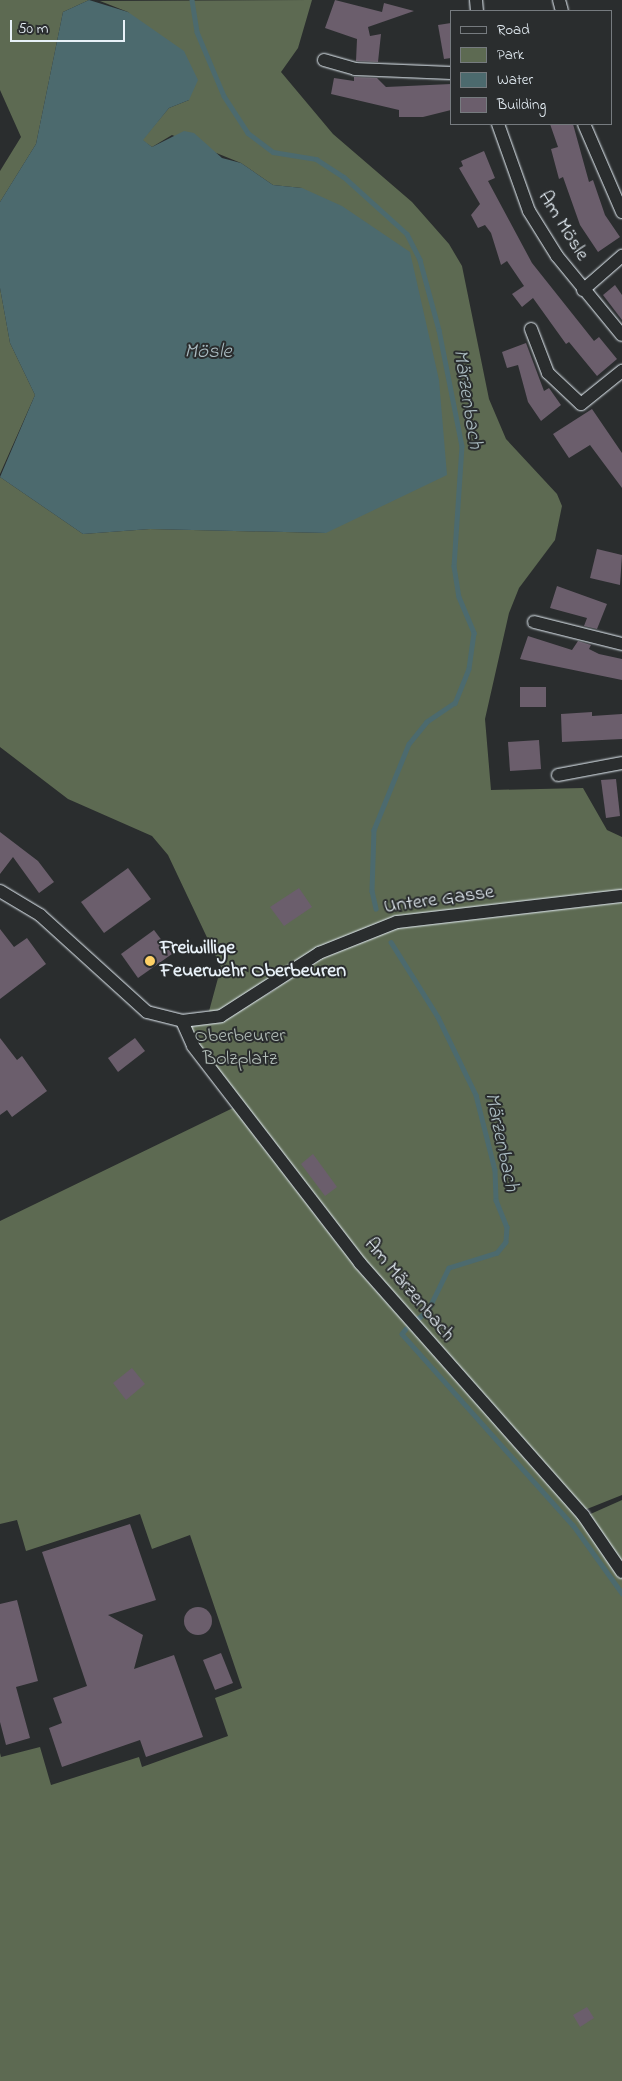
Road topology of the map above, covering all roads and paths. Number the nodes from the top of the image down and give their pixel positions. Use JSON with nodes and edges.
{"nodes":[{"id":1,"x":324,"y":60,"type":"dead end"},
{"id":2,"x":450,"y":73,"type":"edge"},
{"id":3,"x":498,"y":125,"type":"edge"},
{"id":4,"x":584,"y":125,"type":"edge"},
{"id":5,"x":622,"y":212,"type":"edge"},
{"id":6,"x":622,"y":256,"type":"edge"},
{"id":7,"x":583,"y":290,"type":"junction"},
{"id":8,"x":531,"y":329,"type":"dead end"},
{"id":9,"x":622,"y":335,"type":"edge"},
{"id":10,"x":622,"y":372,"type":"edge"},
{"id":11,"x":534,"y":622,"type":"dead end"},
{"id":12,"x":622,"y":644,"type":"edge"},
{"id":13,"x":622,"y":763,"type":"edge"},
{"id":14,"x":558,"y":775,"type":"dead end"},
{"id":15,"x":0,"y":891,"type":"edge"},
{"id":16,"x":622,"y":896,"type":"edge"},
{"id":17,"x":182,"y":1021,"type":"junction"},
{"id":18,"x":622,"y":1572,"type":"edge"}],
"edges":[{"from":1,"to":2,"type":"street"},
{"from":3,"to":7,"type":"street","name":"Am Mösle"},
{"from":4,"to":5,"type":"street"},
{"from":6,"to":7,"type":"street"},
{"from":7,"to":9,"type":"street","name":"Am Mösle"},
{"from":8,"to":10,"type":"street"},
{"from":11,"to":12,"type":"street"},
{"from":13,"to":14,"type":"street"},
{"from":15,"to":17,"type":"street","name":"Untere Gasse"},
{"from":16,"to":17,"type":"street","name":"Untere Gasse"},
{"from":17,"to":18,"type":"street","name":"Am Märzenbach"}]}
